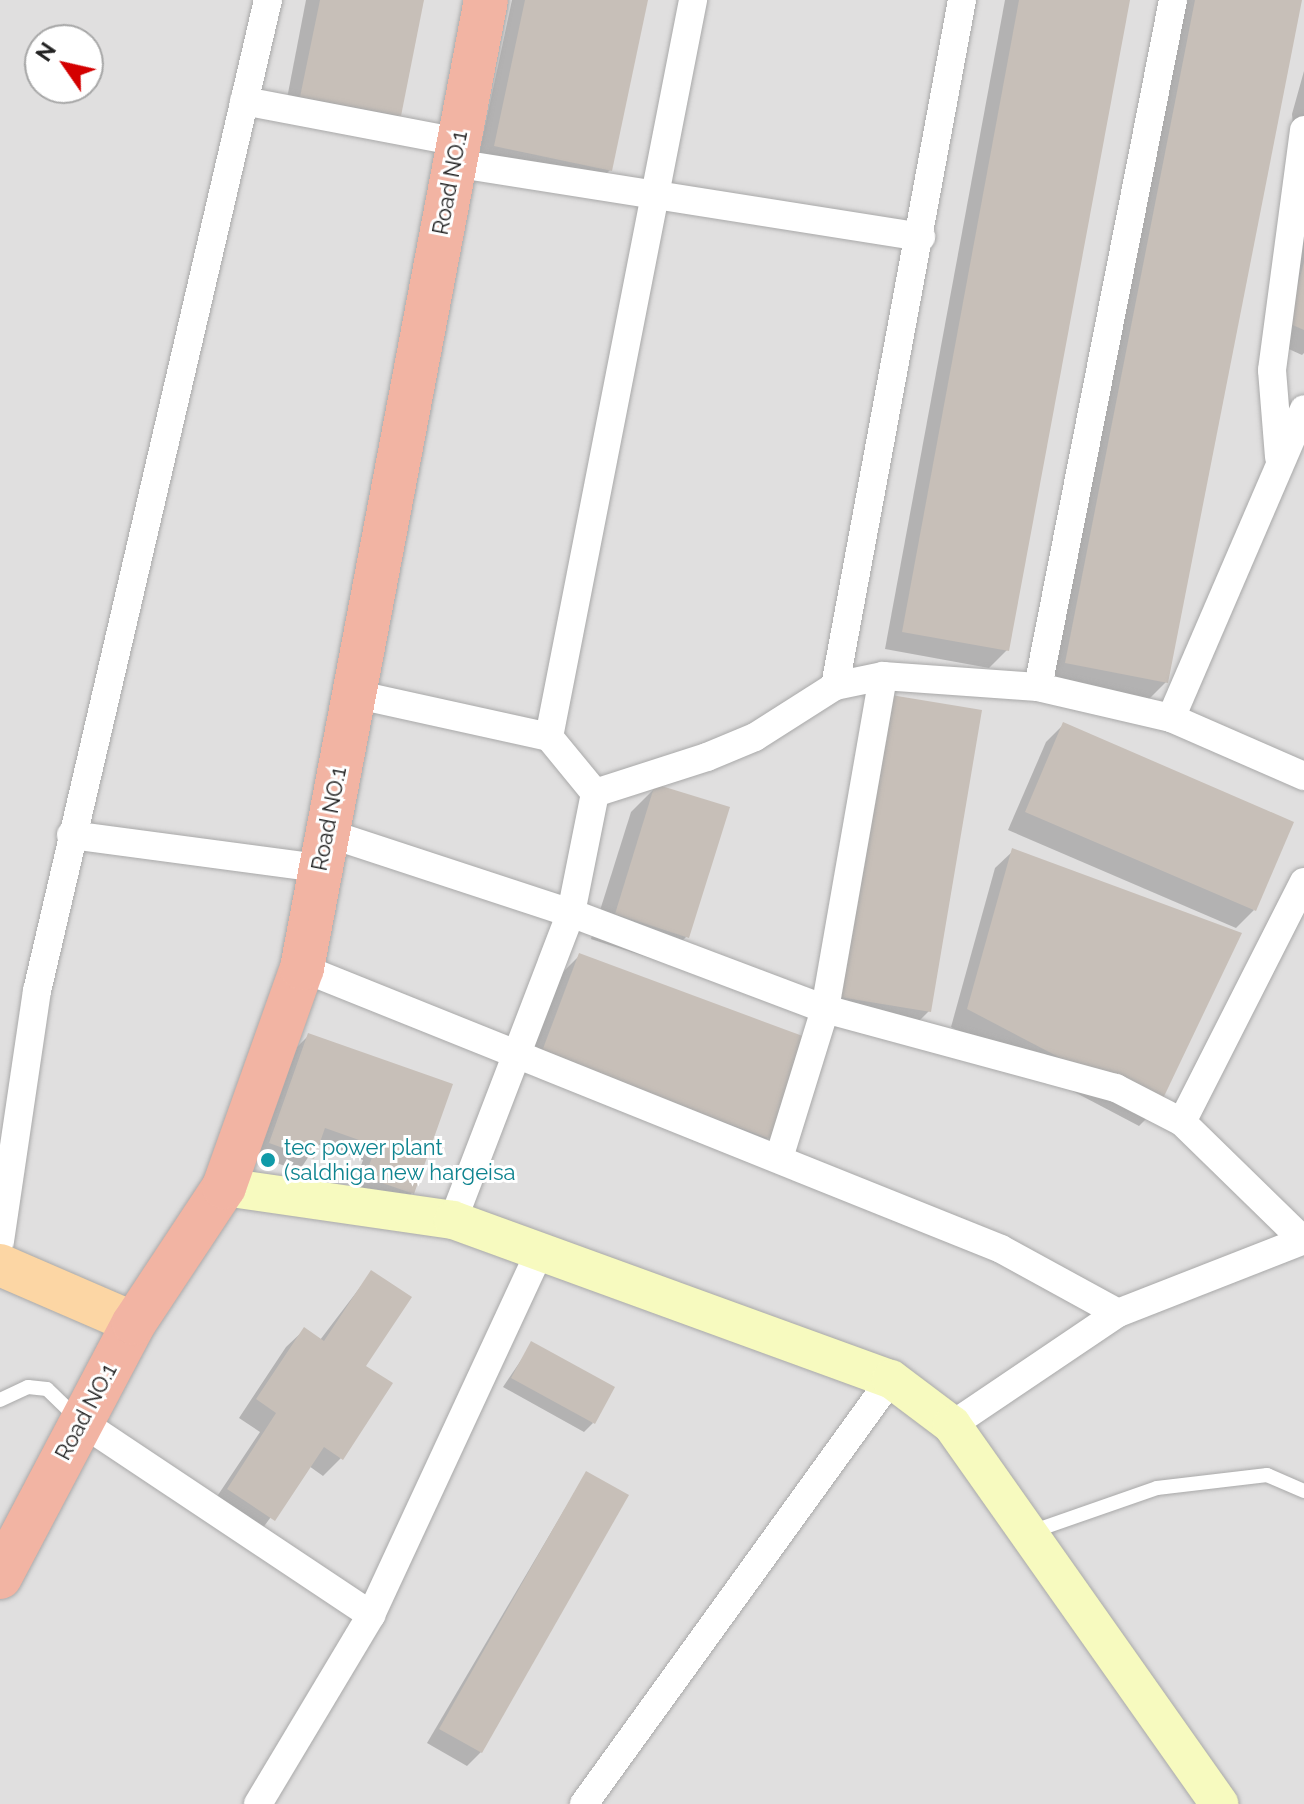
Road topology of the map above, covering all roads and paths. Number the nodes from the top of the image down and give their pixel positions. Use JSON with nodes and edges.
{"nodes":[{"id":1,"x":268,"y":0,"type":"edge"},
{"id":2,"x":486,"y":0,"type":"edge"},
{"id":3,"x":693,"y":0,"type":"edge"},
{"id":4,"x":962,"y":0,"type":"edge"},
{"id":5,"x":1173,"y":0,"type":"edge"},
{"id":6,"x":244,"y":101,"type":"junction"},
{"id":7,"x":1304,"y":130,"type":"edge"},
{"id":8,"x":456,"y":152,"type":"junction"},
{"id":9,"x":660,"y":195,"type":"junction"},
{"id":10,"x":921,"y":237,"type":"junction"},
{"id":11,"x":1304,"y":409,"type":"edge"},
{"id":12,"x":1279,"y":457,"type":"junction"},
{"id":13,"x":883,"y":676,"type":"junction"},
{"id":14,"x":835,"y":686,"type":"junction"},
{"id":15,"x":1038,"y":687,"type":"junction"},
{"id":16,"x":354,"y":694,"type":"junction"},
{"id":17,"x":1171,"y":718,"type":"junction"},
{"id":18,"x":549,"y":737,"type":"junction"},
{"id":19,"x":1302,"y":769,"type":"edge"},
{"id":20,"x":595,"y":793,"type":"junction"},
{"id":21,"x":71,"y":835,"type":"junction"},
{"id":22,"x":323,"y":851,"type":"junction"},
{"id":23,"x":1304,"y":882,"type":"edge"},
{"id":24,"x":571,"y":913,"type":"junction"},
{"id":25,"x":302,"y":968,"type":"junction"},
{"id":26,"x":825,"y":1009,"type":"junction"},
{"id":27,"x":518,"y":1052,"type":"junction"},
{"id":28,"x":1182,"y":1122,"type":"junction"},
{"id":29,"x":779,"y":1158,"type":"junction"},
{"id":30,"x":224,"y":1187,"type":"junction"},
{"id":31,"x":453,"y":1220,"type":"junction"},
{"id":32,"x":1304,"y":1240,"type":"edge"},
{"id":33,"x":0,"y":1241,"type":"edge"},
{"id":34,"x":538,"y":1255,"type":"junction"},
{"id":35,"x":0,"y":1265,"type":"edge"},
{"id":36,"x":1118,"y":1313,"type":"junction"},
{"id":37,"x":134,"y":1323,"type":"junction"},
{"id":38,"x":891,"y":1379,"type":"junction"},
{"id":39,"x":0,"y":1400,"type":"edge"},
{"id":40,"x":80,"y":1421,"type":"junction"},
{"id":41,"x":952,"y":1425,"type":"junction"},
{"id":42,"x":1304,"y":1491,"type":"edge"},
{"id":43,"x":1028,"y":1533,"type":"junction"},
{"id":44,"x":0,"y":1577,"type":"edge"},
{"id":45,"x":371,"y":1615,"type":"junction"},
{"id":46,"x":258,"y":1804,"type":"edge"},
{"id":47,"x":584,"y":1804,"type":"edge"},
{"id":48,"x":1219,"y":1804,"type":"edge"}],
"edges":[{"from":1,"to":6,"type":"street"},
{"from":2,"to":8,"type":"highway","name":"Road NO.1"},
{"from":3,"to":9,"type":"street"},
{"from":4,"to":10,"type":"street"},
{"from":5,"to":15,"type":"street"},
{"from":6,"to":8,"type":"street"},
{"from":6,"to":21,"type":"street"},
{"from":7,"to":12,"type":"street"},
{"from":8,"to":9,"type":"street"},
{"from":8,"to":16,"type":"highway","name":"Road NO.1"},
{"from":9,"to":10,"type":"street"},
{"from":9,"to":18,"type":"street"},
{"from":10,"to":14,"type":"street"},
{"from":11,"to":12,"type":"street"},
{"from":12,"to":17,"type":"street"},
{"from":13,"to":14,"type":"street"},
{"from":13,"to":15,"type":"street"},
{"from":13,"to":26,"type":"street"},
{"from":14,"to":20,"type":"street"},
{"from":15,"to":17,"type":"street"},
{"from":16,"to":18,"type":"street"},
{"from":16,"to":22,"type":"highway","name":"Road NO.1"},
{"from":17,"to":19,"type":"street"},
{"from":18,"to":20,"type":"street"},
{"from":20,"to":24,"type":"street"},
{"from":21,"to":22,"type":"street"},
{"from":21,"to":33,"type":"street"},
{"from":22,"to":24,"type":"street"},
{"from":22,"to":25,"type":"highway","name":"Road NO.1"},
{"from":23,"to":28,"type":"street"},
{"from":24,"to":26,"type":"street"},
{"from":24,"to":27,"type":"street"},
{"from":25,"to":27,"type":"street"},
{"from":25,"to":30,"type":"highway","name":"Road NO.1"},
{"from":26,"to":28,"type":"street"},
{"from":26,"to":29,"type":"street"},
{"from":27,"to":29,"type":"street"},
{"from":27,"to":31,"type":"street"},
{"from":28,"to":32,"type":"street"},
{"from":29,"to":36,"type":"street"},
{"from":30,"to":31,"type":"main road"},
{"from":30,"to":37,"type":"highway","name":"Road NO.1"},
{"from":31,"to":34,"type":"main road"},
{"from":32,"to":36,"type":"street"},
{"from":34,"to":38,"type":"main road"},
{"from":34,"to":45,"type":"street"},
{"from":35,"to":37,"type":"main road"},
{"from":36,"to":41,"type":"street"},
{"from":37,"to":40,"type":"highway","name":"Road NO.1"},
{"from":38,"to":41,"type":"main road"},
{"from":38,"to":47,"type":"street"},
{"from":39,"to":40,"type":"lane"},
{"from":40,"to":44,"type":"highway","name":"Road NO.1"},
{"from":40,"to":45,"type":"street"},
{"from":41,"to":43,"type":"main road"},
{"from":42,"to":43,"type":"lane"},
{"from":43,"to":48,"type":"main road"},
{"from":45,"to":46,"type":"street"}]}
